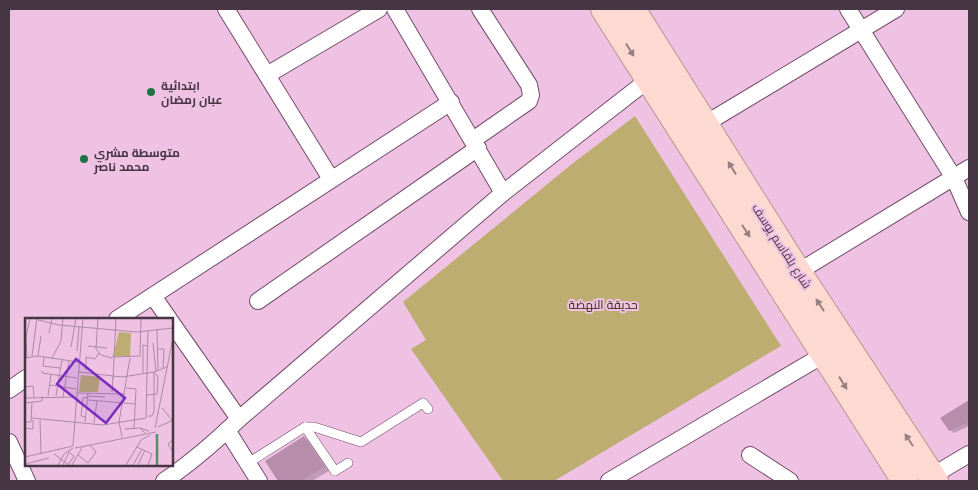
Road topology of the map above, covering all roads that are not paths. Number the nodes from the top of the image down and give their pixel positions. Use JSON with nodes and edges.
{"nodes":[{"id":1,"x":226,"y":9,"type":"edge"},
{"id":2,"x":379,"y":9,"type":"edge"},
{"id":3,"x":395,"y":9,"type":"edge"},
{"id":4,"x":480,"y":9,"type":"edge"},
{"id":5,"x":604,"y":9,"type":"edge"},
{"id":6,"x":848,"y":9,"type":"edge"},
{"id":7,"x":896,"y":9,"type":"edge"},
{"id":8,"x":636,"y":10,"type":"edge"},
{"id":9,"x":860,"y":30,"type":"junction"},
{"id":10,"x":267,"y":75,"type":"junction"},
{"id":11,"x":648,"y":80,"type":"junction"},
{"id":12,"x":451,"y":102,"type":"junction"},
{"id":13,"x":705,"y":124,"type":"junction"},
{"id":14,"x":475,"y":144,"type":"junction"},
{"id":15,"x":969,"y":168,"type":"edge"},
{"id":16,"x":954,"y":178,"type":"junction"},
{"id":17,"x":331,"y":179,"type":"junction"},
{"id":18,"x":503,"y":193,"type":"junction"},
{"id":19,"x":969,"y":212,"type":"edge"},
{"id":20,"x":798,"y":272,"type":"junction"},
{"id":21,"x":153,"y":296,"type":"junction"},
{"id":22,"x":258,"y":300,"type":"dead end"},
{"id":23,"x":119,"y":318,"type":"edge"},
{"id":24,"x":168,"y":318,"type":"edge"},
{"id":25,"x":172,"y":324,"type":"edge"},
{"id":26,"x":824,"y":354,"type":"junction"},
{"id":27,"x":25,"y":379,"type":"edge"},
{"id":28,"x":9,"y":390,"type":"edge"},
{"id":29,"x":428,"y":409,"type":"dead end"},
{"id":30,"x":233,"y":424,"type":"junction"},
{"id":31,"x":305,"y":427,"type":"junction"},
{"id":32,"x":9,"y":442,"type":"edge"},
{"id":33,"x":969,"y":454,"type":"edge"},
{"id":34,"x":750,"y":455,"type":"dead end"},
{"id":35,"x":248,"y":463,"type":"junction"},
{"id":36,"x":348,"y":463,"type":"dead end"},
{"id":37,"x":934,"y":478,"type":"edge"},
{"id":38,"x":27,"y":481,"type":"edge"},
{"id":39,"x":164,"y":481,"type":"edge"},
{"id":40,"x":259,"y":481,"type":"edge"},
{"id":41,"x":609,"y":481,"type":"edge"},
{"id":42,"x":790,"y":481,"type":"edge"},
{"id":43,"x":905,"y":481,"type":"edge"}],
"edges":[{"from":1,"to":10,"type":"street"},
{"from":2,"to":10,"type":"street"},
{"from":3,"to":12,"type":"street"},
{"from":4,"to":14,"type":"street"},
{"from":5,"to":11,"type":"main road","name":"شارع بلقاسم يوسف","one_way":true},
{"from":6,"to":9,"type":"street"},
{"from":7,"to":9,"type":"street"},
{"from":8,"to":13,"type":"main road","name":"شارع بلقاسم يوسف"},
{"from":9,"to":13,"type":"street"},
{"from":9,"to":16,"type":"street"},
{"from":10,"to":17,"type":"street"},
{"from":11,"to":18,"type":"street"},
{"from":11,"to":26,"type":"main road","name":"شارع بلقاسم يوسف","one_way":true},
{"from":12,"to":14,"type":"street"},
{"from":12,"to":17,"type":"street"},
{"from":20,"to":13,"type":"main road","name":"شارع بلقاسم يوسف","one_way":true},
{"from":14,"to":18,"type":"street"},
{"from":14,"to":22,"type":"street"},
{"from":15,"to":16,"type":"street"},
{"from":16,"to":19,"type":"street"},
{"from":16,"to":20,"type":"street"},
{"from":17,"to":21,"type":"street"},
{"from":18,"to":30,"type":"street"},
{"from":37,"to":20,"type":"main road","name":"شارع بلقاسم يوسف","one_way":true},
{"from":21,"to":23,"type":"street"},
{"from":21,"to":24,"type":"street"},
{"from":25,"to":30,"type":"street"},
{"from":26,"to":41,"type":"street"},
{"from":26,"to":43,"type":"main road","name":"شارع بلقاسم يوسف","one_way":true},
{"from":27,"to":28,"type":"street"},
{"from":29,"to":31,"type":"lane"},
{"from":30,"to":35,"type":"street"},
{"from":30,"to":39,"type":"street"},
{"from":31,"to":35,"type":"lane"},
{"from":31,"to":36,"type":"lane"},
{"from":32,"to":38,"type":"street"},
{"from":33,"to":37,"type":"street"},
{"from":34,"to":42,"type":"street"},
{"from":35,"to":40,"type":"street"}]}
